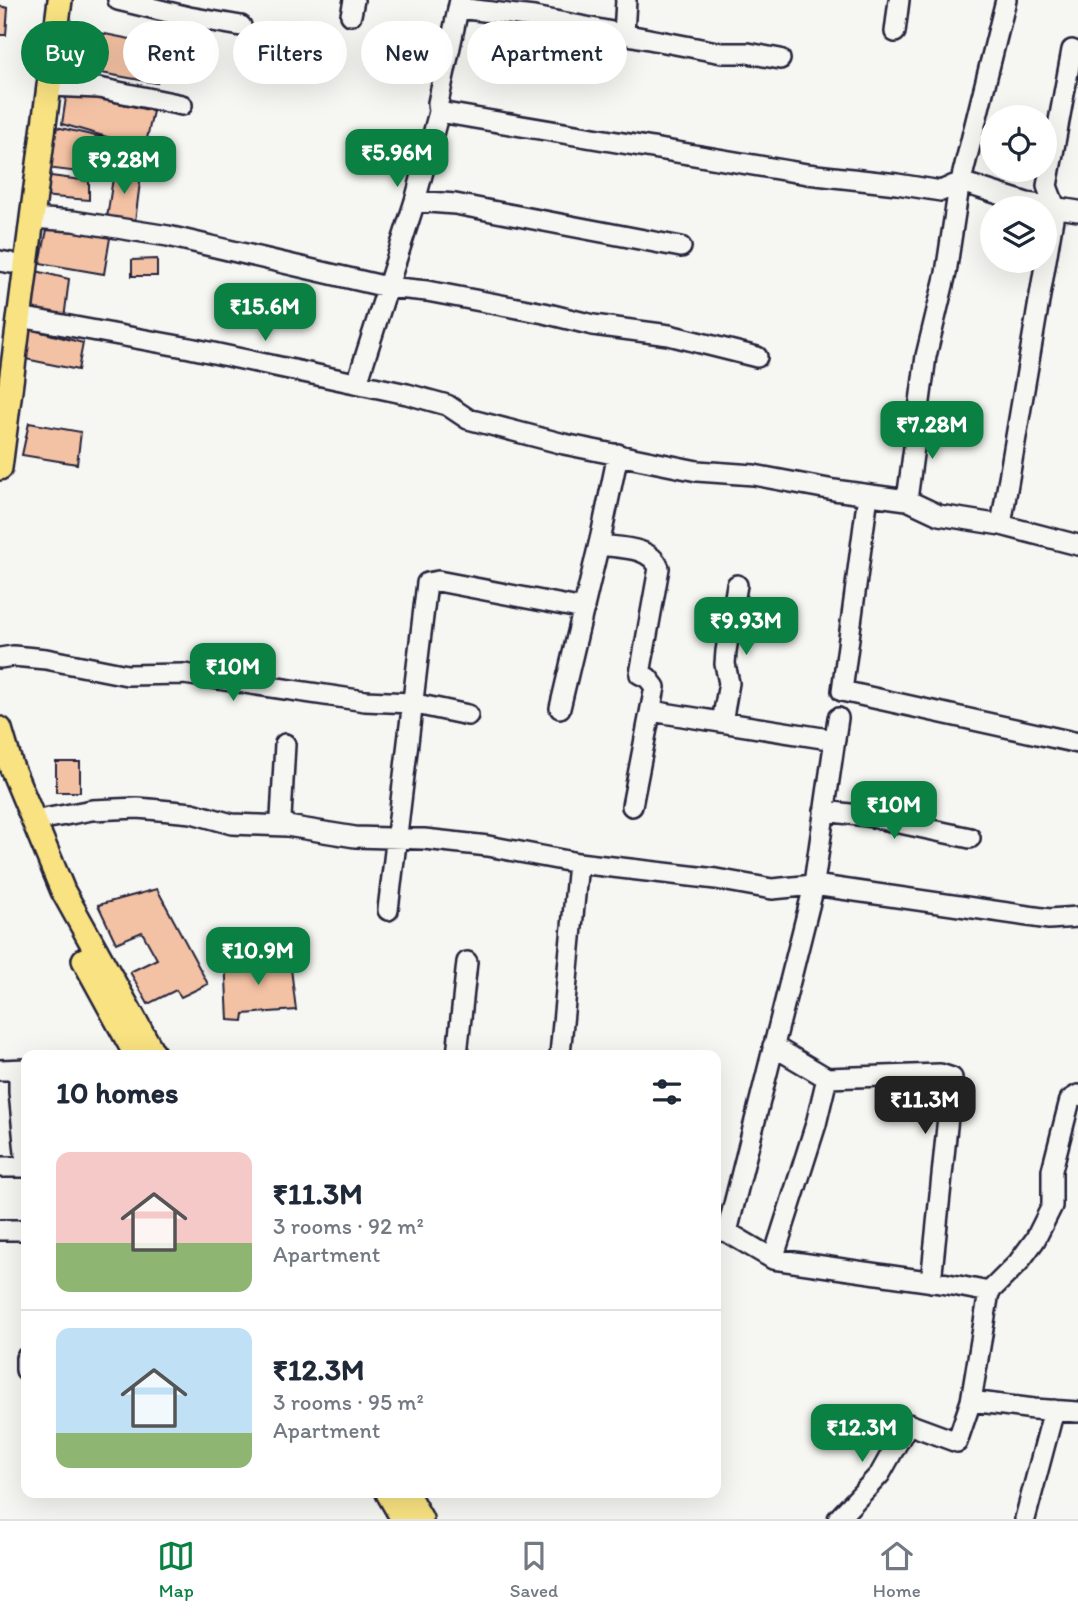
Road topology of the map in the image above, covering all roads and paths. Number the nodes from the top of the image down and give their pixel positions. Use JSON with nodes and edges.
{"nodes":[{"id":1,"x":45,"y":0,"type":"edge"},
{"id":2,"x":60,"y":0,"type":"edge"},
{"id":3,"x":118,"y":0,"type":"edge"},
{"id":4,"x":626,"y":0,"type":"edge"},
{"id":5,"x":899,"y":0,"type":"edge"},
{"id":6,"x":1006,"y":0,"type":"edge"},
{"id":7,"x":459,"y":4,"type":"edge"},
{"id":8,"x":555,"y":21,"type":"edge"},
{"id":9,"x":625,"y":21,"type":"edge"},
{"id":10,"x":233,"y":24,"type":"edge"},
{"id":11,"x":895,"y":32,"type":"dead end"},
{"id":12,"x":627,"y":35,"type":"edge"},
{"id":13,"x":1072,"y":50,"type":"dead end"},
{"id":14,"x":780,"y":60,"type":"dead end"},
{"id":15,"x":49,"y":86,"type":"junction"},
{"id":16,"x":182,"y":105,"type":"dead end"},
{"id":17,"x":439,"y":112,"type":"junction"},
{"id":18,"x":961,"y":182,"type":"junction"},
{"id":19,"x":1005,"y":196,"type":"edge"},
{"id":20,"x":1051,"y":196,"type":"edge"},
{"id":21,"x":415,"y":201,"type":"junction"},
{"id":22,"x":1057,"y":207,"type":"edge"},
{"id":23,"x":1078,"y":209,"type":"edge"},
{"id":24,"x":32,"y":218,"type":"junction"},
{"id":25,"x":681,"y":247,"type":"dead end"},
{"id":26,"x":6,"y":262,"type":"edge"},
{"id":27,"x":1044,"y":273,"type":"edge"},
{"id":28,"x":387,"y":287,"type":"junction"},
{"id":29,"x":20,"y":317,"type":"junction"},
{"id":30,"x":0,"y":349,"type":"edge"},
{"id":31,"x":757,"y":357,"type":"dead end"},
{"id":32,"x":357,"y":383,"type":"junction"},
{"id":33,"x":618,"y":454,"type":"junction"},
{"id":34,"x":0,"y":468,"type":"edge"},
{"id":35,"x":869,"y":495,"type":"junction"},
{"id":36,"x":907,"y":500,"type":"junction"},
{"id":37,"x":1001,"y":525,"type":"junction"},
{"id":38,"x":599,"y":545,"type":"junction"},
{"id":39,"x":1078,"y":545,"type":"edge"},
{"id":40,"x":737,"y":585,"type":"dead end"},
{"id":41,"x":584,"y":609,"type":"junction"},
{"id":42,"x":0,"y":658,"type":"edge"},
{"id":43,"x":411,"y":703,"type":"junction"},
{"id":44,"x":560,"y":708,"type":"dead end"},
{"id":45,"x":651,"y":711,"type":"junction"},
{"id":46,"x":468,"y":715,"type":"dead end"},
{"id":47,"x":838,"y":719,"type":"dead end"},
{"id":48,"x":722,"y":722,"type":"junction"},
{"id":49,"x":0,"y":729,"type":"edge"},
{"id":50,"x":835,"y":740,"type":"junction"},
{"id":51,"x":1078,"y":743,"type":"edge"},
{"id":52,"x":285,"y":744,"type":"dead end"},
{"id":53,"x":0,"y":778,"type":"edge"},
{"id":54,"x":632,"y":806,"type":"dead end"},
{"id":55,"x":824,"y":811,"type":"junction"},
{"id":56,"x":33,"y":821,"type":"junction"},
{"id":57,"x":286,"y":826,"type":"junction"},
{"id":58,"x":398,"y":838,"type":"junction"},
{"id":59,"x":970,"y":838,"type":"dead end"},
{"id":60,"x":578,"y":863,"type":"junction"},
{"id":61,"x":814,"y":885,"type":"junction"},
{"id":62,"x":388,"y":910,"type":"dead end"},
{"id":63,"x":1078,"y":917,"type":"edge"},
{"id":64,"x":467,"y":962,"type":"dead end"},
{"id":65,"x":773,"y":1046,"type":"junction"},
{"id":66,"x":133,"y":1050,"type":"edge"},
{"id":67,"x":151,"y":1050,"type":"edge"},
{"id":68,"x":458,"y":1050,"type":"edge"},
{"id":69,"x":560,"y":1050,"type":"edge"},
{"id":70,"x":15,"y":1070,"type":"edge"},
{"id":71,"x":827,"y":1078,"type":"junction"},
{"id":72,"x":1078,"y":1095,"type":"edge"},
{"id":73,"x":21,"y":1113,"type":"edge"},
{"id":74,"x":21,"y":1165,"type":"edge"},
{"id":75,"x":0,"y":1167,"type":"edge"},
{"id":76,"x":0,"y":1230,"type":"edge"},
{"id":77,"x":21,"y":1230,"type":"edge"},
{"id":78,"x":721,"y":1231,"type":"edge"},
{"id":79,"x":773,"y":1259,"type":"junction"},
{"id":80,"x":931,"y":1282,"type":"junction"},
{"id":81,"x":989,"y":1292,"type":"junction"},
{"id":82,"x":971,"y":1401,"type":"junction"},
{"id":83,"x":1054,"y":1410,"type":"junction"},
{"id":84,"x":1078,"y":1412,"type":"edge"},
{"id":85,"x":390,"y":1498,"type":"edge"},
{"id":86,"x":409,"y":1498,"type":"edge"},
{"id":87,"x":403,"y":1519,"type":"edge"},
{"id":88,"x":421,"y":1519,"type":"edge"},
{"id":89,"x":838,"y":1519,"type":"edge"},
{"id":90,"x":1025,"y":1519,"type":"edge"}],
"edges":[{"from":1,"to":26,"type":"main road"},
{"from":2,"to":15,"type":"main road"},
{"from":3,"to":10,"type":"street"},
{"from":4,"to":9,"type":"street"},
{"from":5,"to":11,"type":"street"},
{"from":6,"to":18,"type":"street"},
{"from":7,"to":8,"type":"street"},
{"from":7,"to":17,"type":"street"},
{"from":12,"to":14,"type":"street"},
{"from":13,"to":20,"type":"street"},
{"from":15,"to":16,"type":"street"},
{"from":15,"to":24,"type":"main road"},
{"from":17,"to":18,"type":"street"},
{"from":17,"to":21,"type":"street"},
{"from":18,"to":19,"type":"street"},
{"from":18,"to":36,"type":"street"},
{"from":21,"to":25,"type":"street"},
{"from":21,"to":28,"type":"street"},
{"from":22,"to":23,"type":"street"},
{"from":24,"to":28,"type":"street"},
{"from":24,"to":29,"type":"main road"},
{"from":26,"to":30,"type":"main road"},
{"from":27,"to":37,"type":"street"},
{"from":28,"to":31,"type":"street"},
{"from":28,"to":32,"type":"street"},
{"from":29,"to":32,"type":"street"},
{"from":29,"to":34,"type":"main road"},
{"from":32,"to":33,"type":"street"},
{"from":33,"to":35,"type":"street"},
{"from":33,"to":38,"type":"street"},
{"from":35,"to":36,"type":"street"},
{"from":35,"to":51,"type":"street"},
{"from":36,"to":37,"type":"street"},
{"from":37,"to":39,"type":"street"},
{"from":38,"to":41,"type":"street"},
{"from":38,"to":45,"type":"street"},
{"from":40,"to":48,"type":"street"},
{"from":41,"to":43,"type":"street"},
{"from":41,"to":44,"type":"street"},
{"from":42,"to":43,"type":"street"},
{"from":43,"to":46,"type":"street"},
{"from":43,"to":58,"type":"street"},
{"from":45,"to":48,"type":"street"},
{"from":45,"to":54,"type":"street"},
{"from":47,"to":50,"type":"street"},
{"from":48,"to":50,"type":"street"},
{"from":49,"to":56,"type":"main road"},
{"from":50,"to":55,"type":"street"},
{"from":52,"to":57,"type":"street"},
{"from":53,"to":66,"type":"main road"},
{"from":55,"to":59,"type":"street"},
{"from":55,"to":61,"type":"street"},
{"from":56,"to":57,"type":"street"},
{"from":56,"to":67,"type":"main road"},
{"from":57,"to":58,"type":"street"},
{"from":58,"to":60,"type":"street"},
{"from":58,"to":62,"type":"street"},
{"from":60,"to":61,"type":"street"},
{"from":60,"to":69,"type":"street"},
{"from":61,"to":63,"type":"street"},
{"from":61,"to":65,"type":"street"},
{"from":64,"to":68,"type":"street"},
{"from":65,"to":71,"type":"street"},
{"from":65,"to":78,"type":"street"},
{"from":70,"to":73,"type":"street"},
{"from":71,"to":79,"type":"street"},
{"from":71,"to":80,"type":"street"},
{"from":72,"to":81,"type":"street"},
{"from":74,"to":75,"type":"street"},
{"from":76,"to":77,"type":"street"},
{"from":78,"to":79,"type":"street"},
{"from":79,"to":80,"type":"street"},
{"from":80,"to":81,"type":"street"},
{"from":81,"to":82,"type":"street"},
{"from":82,"to":83,"type":"street"},
{"from":82,"to":89,"type":"street"},
{"from":83,"to":84,"type":"street"},
{"from":83,"to":90,"type":"street"},
{"from":85,"to":87,"type":"main road"},
{"from":86,"to":88,"type":"main road"}]}
